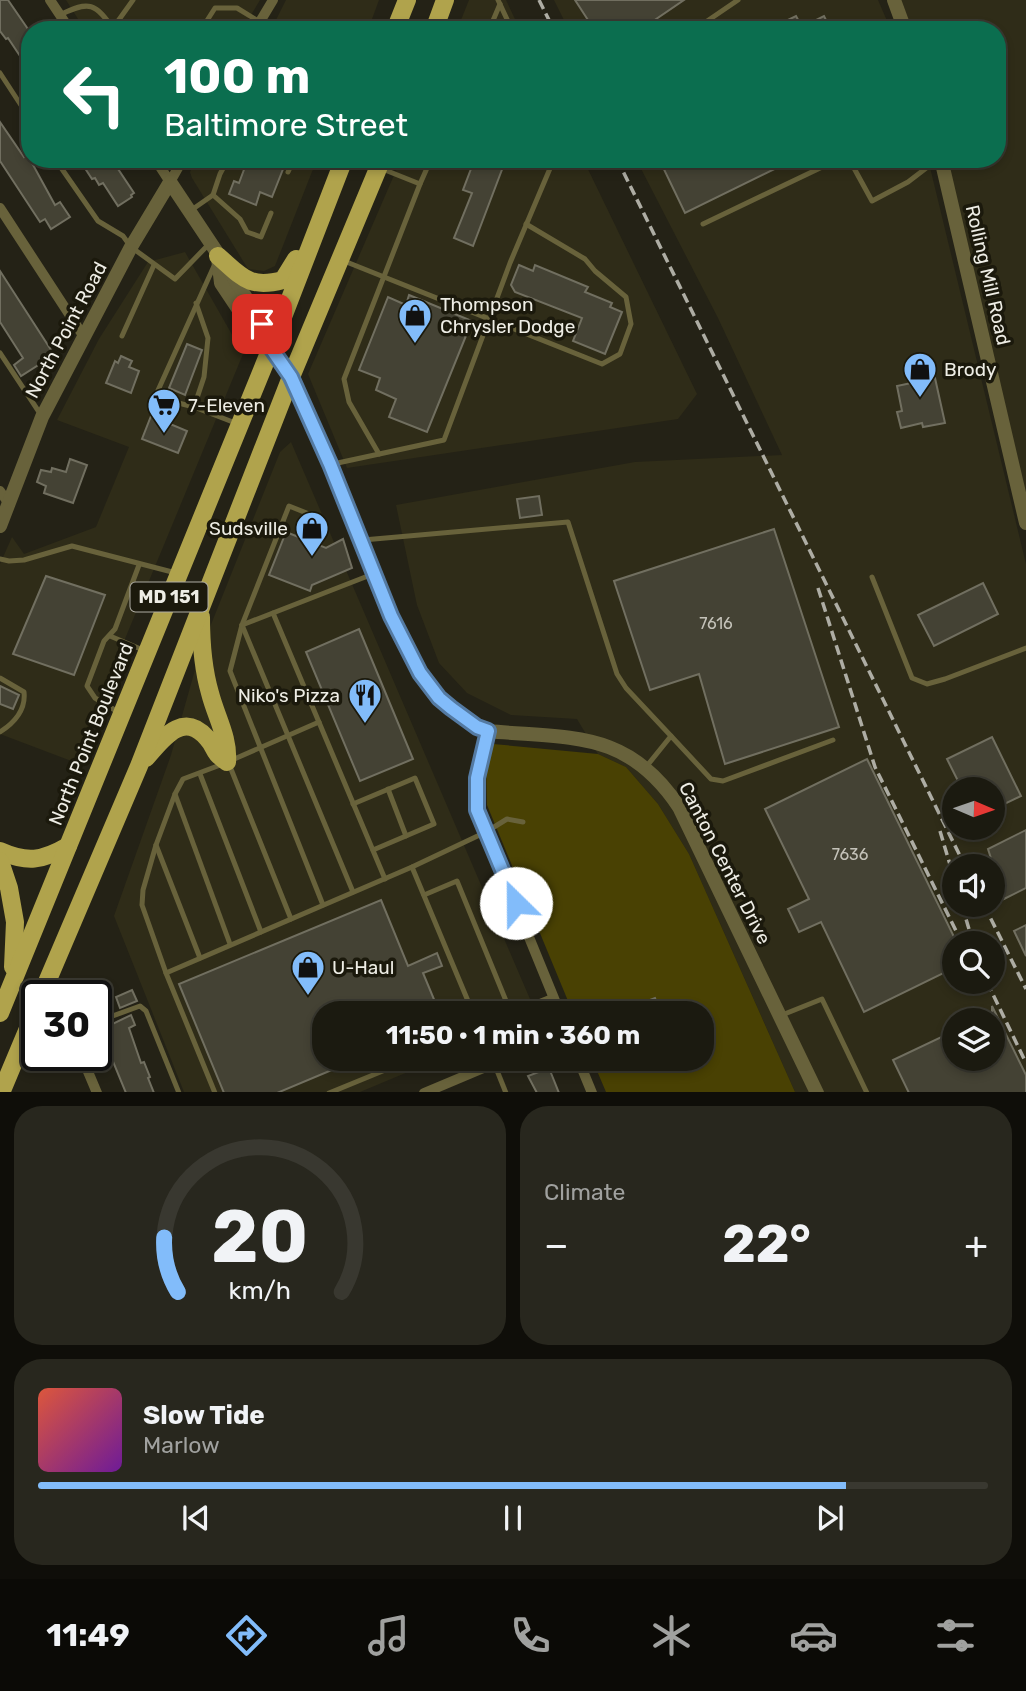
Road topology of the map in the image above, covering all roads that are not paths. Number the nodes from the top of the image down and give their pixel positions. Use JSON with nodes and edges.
{"nodes":[{"id":1,"x":50,"y":0,"type":"edge"},
{"id":2,"x":133,"y":0,"type":"edge"},
{"id":3,"x":217,"y":0,"type":"edge"},
{"id":4,"x":273,"y":0,"type":"edge"},
{"id":5,"x":407,"y":0,"type":"edge"},
{"id":6,"x":445,"y":0,"type":"edge"},
{"id":7,"x":738,"y":0,"type":"edge"},
{"id":8,"x":894,"y":0,"type":"edge"},
{"id":9,"x":499,"y":2,"type":"edge"},
{"id":10,"x":215,"y":8,"type":"junction"},
{"id":11,"x":60,"y":15,"type":"junction"},
{"id":12,"x":64,"y":21,"type":"edge"},
{"id":13,"x":108,"y":21,"type":"edge"},
{"id":14,"x":119,"y":21,"type":"edge"},
{"id":15,"x":207,"y":21,"type":"edge"},
{"id":16,"x":251,"y":21,"type":"edge"},
{"id":17,"x":260,"y":21,"type":"edge"},
{"id":18,"x":399,"y":21,"type":"edge"},
{"id":19,"x":437,"y":21,"type":"edge"},
{"id":20,"x":492,"y":21,"type":"edge"},
{"id":21,"x":508,"y":21,"type":"edge"},
{"id":22,"x":708,"y":21,"type":"edge"},
{"id":23,"x":902,"y":21,"type":"edge"},
{"id":24,"x":0,"y":73,"type":"edge"},
{"id":25,"x":21,"y":105,"type":"edge"},
{"id":26,"x":61,"y":168,"type":"edge"},
{"id":27,"x":161,"y":168,"type":"edge"},
{"id":28,"x":178,"y":168,"type":"edge"},
{"id":29,"x":223,"y":168,"type":"edge"},
{"id":30,"x":290,"y":168,"type":"edge"},
{"id":31,"x":340,"y":168,"type":"edge"},
{"id":32,"x":378,"y":168,"type":"edge"},
{"id":33,"x":390,"y":168,"type":"edge"},
{"id":34,"x":427,"y":168,"type":"edge"},
{"id":35,"x":550,"y":168,"type":"edge"},
{"id":36,"x":820,"y":168,"type":"edge"},
{"id":37,"x":854,"y":168,"type":"edge"},
{"id":38,"x":927,"y":168,"type":"edge"},
{"id":39,"x":941,"y":168,"type":"edge"},
{"id":40,"x":288,"y":172,"type":"dead end"},
{"id":41,"x":170,"y":182,"type":"junction"},
{"id":42,"x":420,"y":184,"type":"junction"},
{"id":43,"x":214,"y":195,"type":"junction"},
{"id":44,"x":0,"y":208,"type":"edge"},
{"id":45,"x":323,"y":210,"type":"junction"},
{"id":46,"x":189,"y":212,"type":"junction"},
{"id":47,"x":271,"y":213,"type":"dead end"},
{"id":48,"x":526,"y":224,"type":"junction"},
{"id":49,"x":703,"y":224,"type":"dead end"},
{"id":50,"x":131,"y":247,"type":"junction"},
{"id":51,"x":214,"y":250,"type":"junction"},
{"id":52,"x":341,"y":260,"type":"junction"},
{"id":53,"x":154,"y":265,"type":"junction"},
{"id":54,"x":383,"y":276,"type":"junction"},
{"id":55,"x":196,"y":303,"type":"junction"},
{"id":56,"x":489,"y":317,"type":"junction"},
{"id":57,"x":122,"y":336,"type":"dead end"},
{"id":58,"x":84,"y":337,"type":"junction"},
{"id":59,"x":271,"y":348,"type":"junction"},
{"id":60,"x":0,"y":353,"type":"edge"},
{"id":61,"x":291,"y":377,"type":"junction"},
{"id":62,"x":194,"y":407,"type":"junction"},
{"id":63,"x":43,"y":417,"type":"junction"},
{"id":64,"x":239,"y":425,"type":"junction"},
{"id":65,"x":379,"y":454,"type":"junction"},
{"id":66,"x":330,"y":464,"type":"junction"},
{"id":67,"x":0,"y":491,"type":"edge"},
{"id":68,"x":9,"y":504,"type":"junction"},
{"id":69,"x":314,"y":516,"type":"dead end"},
{"id":70,"x":1026,"y":523,"type":"edge"},
{"id":71,"x":0,"y":526,"type":"edge"},
{"id":72,"x":359,"y":541,"type":"junction"},
{"id":73,"x":0,"y":559,"type":"edge"},
{"id":74,"x":139,"y":565,"type":"junction"},
{"id":75,"x":178,"y":574,"type":"junction"},
{"id":76,"x":373,"y":574,"type":"junction"},
{"id":77,"x":872,"y":577,"type":"dead end"},
{"id":78,"x":201,"y":609,"type":"junction"},
{"id":79,"x":273,"y":613,"type":"junction"},
{"id":80,"x":242,"y":625,"type":"junction"},
{"id":81,"x":110,"y":636,"type":"junction"},
{"id":82,"x":1026,"y":648,"type":"edge"},
{"id":83,"x":147,"y":652,"type":"junction"},
{"id":84,"x":0,"y":678,"type":"edge"},
{"id":85,"x":121,"y":715,"type":"junction"},
{"id":86,"x":319,"y":722,"type":"junction"},
{"id":87,"x":488,"y":731,"type":"junction"},
{"id":88,"x":0,"y":732,"type":"edge"},
{"id":89,"x":288,"y":735,"type":"junction"},
{"id":90,"x":671,"y":736,"type":"junction"},
{"id":91,"x":833,"y":740,"type":"dead end"},
{"id":92,"x":261,"y":747,"type":"junction"},
{"id":93,"x":228,"y":762,"type":"junction"},
{"id":94,"x":139,"y":766,"type":"junction"},
{"id":95,"x":646,"y":767,"type":"junction"},
{"id":96,"x":200,"y":774,"type":"junction"},
{"id":97,"x":388,"y":789,"type":"junction"},
{"id":98,"x":175,"y":794,"type":"junction"},
{"id":99,"x":353,"y":804,"type":"junction"},
{"id":100,"x":523,"y":822,"type":"dead end"},
{"id":101,"x":486,"y":832,"type":"junction"},
{"id":102,"x":406,"y":836,"type":"junction"},
{"id":103,"x":156,"y":845,"type":"junction"},
{"id":104,"x":68,"y":846,"type":"junction"},
{"id":105,"x":373,"y":850,"type":"junction"},
{"id":106,"x":0,"y":852,"type":"edge"},
{"id":107,"x":0,"y":860,"type":"edge"},
{"id":108,"x":412,"y":867,"type":"junction"},
{"id":109,"x":385,"y":879,"type":"junction"},
{"id":110,"x":353,"y":892,"type":"junction"},
{"id":111,"x":424,"y":895,"type":"junction"},
{"id":112,"x":323,"y":905,"type":"junction"},
{"id":113,"x":290,"y":919,"type":"junction"},
{"id":114,"x":261,"y":932,"type":"junction"},
{"id":115,"x":230,"y":944,"type":"junction"},
{"id":116,"x":200,"y":958,"type":"junction"},
{"id":117,"x":166,"y":973,"type":"junction"},
{"id":118,"x":48,"y":980,"type":"edge"},
{"id":119,"x":12,"y":984,"type":"junction"},
{"id":120,"x":553,"y":996,"type":"junction"},
{"id":121,"x":468,"y":1001,"type":"edge"},
{"id":122,"x":506,"y":1001,"type":"edge"},
{"id":123,"x":541,"y":1001,"type":"edge"},
{"id":124,"x":555,"y":1001,"type":"edge"},
{"id":125,"x":1,"y":1007,"type":"edge"},
{"id":126,"x":112,"y":1016,"type":"edge"},
{"id":127,"x":780,"y":1016,"type":"junction"},
{"id":128,"x":21,"y":1045,"type":"edge"},
{"id":129,"x":21,"y":1056,"type":"edge"},
{"id":130,"x":88,"y":1071,"type":"edge"},
{"id":131,"x":383,"y":1071,"type":"edge"},
{"id":132,"x":476,"y":1071,"type":"edge"},
{"id":133,"x":502,"y":1071,"type":"edge"},
{"id":134,"x":583,"y":1071,"type":"edge"},
{"id":135,"x":1,"y":1092,"type":"edge"},
{"id":136,"x":9,"y":1092,"type":"edge"},
{"id":137,"x":97,"y":1092,"type":"edge"},
{"id":138,"x":179,"y":1092,"type":"edge"},
{"id":139,"x":215,"y":1092,"type":"edge"},
{"id":140,"x":331,"y":1092,"type":"edge"},
{"id":141,"x":425,"y":1092,"type":"edge"},
{"id":142,"x":506,"y":1092,"type":"edge"},
{"id":143,"x":592,"y":1092,"type":"edge"},
{"id":144,"x":817,"y":1092,"type":"edge"},
{"id":145,"x":867,"y":1092,"type":"edge"}],
"edges":[{"from":1,"to":11,"type":"street"},
{"from":2,"to":14,"type":"lane"},
{"from":3,"to":10,"type":"lane"},
{"from":4,"to":17,"type":"street"},
{"from":5,"to":18,"type":"main road"},
{"from":6,"to":19,"type":"main road"},
{"from":7,"to":22,"type":"lane"},
{"from":8,"to":23,"type":"street"},
{"from":9,"to":20,"type":"lane"},
{"from":9,"to":21,"type":"lane"},
{"from":10,"to":15,"type":"lane"},
{"from":10,"to":16,"type":"lane"},
{"from":11,"to":12,"type":"street"},
{"from":11,"to":13,"type":"lane"},
{"from":24,"to":25,"type":"lane"},
{"from":26,"to":50,"type":"lane"},
{"from":27,"to":41,"type":"street"},
{"from":28,"to":41,"type":"street","name":"North Point Road"},
{"from":29,"to":43,"type":"lane"},
{"from":30,"to":40,"type":"lane"},
{"from":31,"to":45,"type":"main road","name":"North Point Boulevard","number":"MD 151"},
{"from":32,"to":52,"type":"main road","number":"MD 151"},
{"from":33,"to":42,"type":"lane"},
{"from":34,"to":42,"type":"lane"},
{"from":35,"to":48,"type":"lane"},
{"from":36,"to":49,"type":"lane"},
{"from":37,"to":38,"type":"lane"},
{"from":39,"to":70,"type":"street","name":"Rolling Mill Road"},
{"from":41,"to":46,"type":"street"},
{"from":41,"to":50,"type":"street","name":"North Point Road"},
{"from":42,"to":54,"type":"lane"},
{"from":43,"to":46,"type":"lane"},
{"from":43,"to":47,"type":"lane"},
{"from":44,"to":58,"type":"street"},
{"from":45,"to":51,"type":"main road"},
{"from":45,"to":59,"type":"main road","name":"North Point Boulevard","number":"MD 151"},
{"from":46,"to":51,"type":"street"},
{"from":48,"to":56,"type":"lane"},
{"from":48,"to":56,"type":"lane"},
{"from":50,"to":53,"type":"lane"},
{"from":50,"to":58,"type":"street","name":"North Point Road"},
{"from":51,"to":53,"type":"lane"},
{"from":51,"to":55,"type":"lane"},
{"from":51,"to":59,"type":"street"},
{"from":52,"to":54,"type":"lane"},
{"from":52,"to":61,"type":"main road","number":"MD 151"},
{"from":53,"to":57,"type":"lane"},
{"from":54,"to":56,"type":"lane"},
{"from":54,"to":65,"type":"lane"},
{"from":55,"to":62,"type":"lane"},
{"from":55,"to":62,"type":"lane"},
{"from":56,"to":65,"type":"lane"},
{"from":58,"to":63,"type":"street","name":"North Point Road"},
{"from":59,"to":61,"type":"street"},
{"from":59,"to":64,"type":"main road","name":"North Point Boulevard","number":"MD 151"},
{"from":60,"to":63,"type":"lane"},
{"from":61,"to":66,"type":"street"},
{"from":61,"to":78,"type":"main road","number":"MD 151"},
{"from":62,"to":64,"type":"lane"},
{"from":63,"to":68,"type":"street","name":"North Point Road"},
{"from":64,"to":75,"type":"main road","name":"North Point Boulevard","number":"MD 151"},
{"from":65,"to":66,"type":"lane"},
{"from":66,"to":72,"type":"street"},
{"from":67,"to":68,"type":"street"},
{"from":68,"to":71,"type":"street","name":"North Point Road"},
{"from":69,"to":80,"type":"lane"},
{"from":72,"to":76,"type":"street"},
{"from":72,"to":90,"type":"lane"},
{"from":73,"to":74,"type":"lane"},
{"from":74,"to":75,"type":"lane"},
{"from":74,"to":81,"type":"lane"},
{"from":75,"to":83,"type":"main road","name":"North Point Boulevard","number":"MD 151"},
{"from":76,"to":79,"type":"lane"},
{"from":76,"to":87,"type":"street"},
{"from":77,"to":82,"type":"lane"},
{"from":78,"to":93,"type":"main road"},
{"from":78,"to":94,"type":"main road","number":"MD 151"},
{"from":79,"to":80,"type":"lane"},
{"from":79,"to":86,"type":"lane"},
{"from":80,"to":89,"type":"lane"},
{"from":80,"to":92,"type":"lane"},
{"from":81,"to":83,"type":"lane"},
{"from":81,"to":85,"type":"lane"},
{"from":83,"to":85,"type":"main road","name":"North Point Boulevard","number":"MD 151"},
{"from":84,"to":88,"type":"lane"},
{"from":85,"to":104,"type":"main road","name":"North Point Boulevard","number":"MD 151"},
{"from":86,"to":89,"type":"lane"},
{"from":86,"to":99,"type":"lane"},
{"from":87,"to":95,"type":"street","name":"Canton Center Drive"},
{"from":87,"to":101,"type":"street"},
{"from":89,"to":92,"type":"lane"},
{"from":89,"to":110,"type":"lane"},
{"from":90,"to":91,"type":"lane"},
{"from":90,"to":95,"type":"lane"},
{"from":92,"to":93,"type":"lane"},
{"from":92,"to":112,"type":"lane"},
{"from":93,"to":94,"type":"main road"},
{"from":93,"to":96,"type":"lane"},
{"from":93,"to":113,"type":"lane"},
{"from":94,"to":118,"type":"main road","number":"MD 151"},
{"from":95,"to":127,"type":"street","name":"Canton Center Drive"},
{"from":96,"to":98,"type":"lane"},
{"from":96,"to":114,"type":"lane"},
{"from":97,"to":99,"type":"lane"},
{"from":97,"to":102,"type":"lane"},
{"from":97,"to":102,"type":"lane"},
{"from":98,"to":103,"type":"lane"},
{"from":98,"to":115,"type":"lane"},
{"from":99,"to":105,"type":"lane"},
{"from":100,"to":101,"type":"lane"},
{"from":101,"to":108,"type":"lane"},
{"from":101,"to":120,"type":"street"},
{"from":102,"to":105,"type":"lane"},
{"from":103,"to":116,"type":"lane"},
{"from":103,"to":117,"type":"lane"},
{"from":104,"to":106,"type":"main road"},
{"from":104,"to":119,"type":"main road","name":"North Point Boulevard","number":"MD 151"},
{"from":105,"to":109,"type":"lane"},
{"from":107,"to":119,"type":"main road"},
{"from":108,"to":109,"type":"lane"},
{"from":108,"to":111,"type":"lane"},
{"from":109,"to":110,"type":"lane"},
{"from":110,"to":112,"type":"lane"},
{"from":111,"to":121,"type":"lane"},
{"from":111,"to":122,"type":"lane"},
{"from":112,"to":113,"type":"lane"},
{"from":113,"to":114,"type":"lane"},
{"from":114,"to":115,"type":"lane"},
{"from":115,"to":116,"type":"lane"},
{"from":116,"to":117,"type":"lane"},
{"from":117,"to":139,"type":"lane"},
{"from":119,"to":125,"type":"main road","name":"North Point Boulevard","number":"MD 151"},
{"from":120,"to":123,"type":"lane"},
{"from":120,"to":124,"type":"street"},
{"from":126,"to":138,"type":"lane"},
{"from":127,"to":144,"type":"street","name":"Canton Center Drive"},
{"from":127,"to":145,"type":"lane"},
{"from":128,"to":135,"type":"main road"},
{"from":129,"to":136,"type":"main road"},
{"from":130,"to":137,"type":"street"},
{"from":131,"to":140,"type":"lane"},
{"from":132,"to":141,"type":"street"},
{"from":133,"to":142,"type":"lane"},
{"from":134,"to":143,"type":"street"}]}
